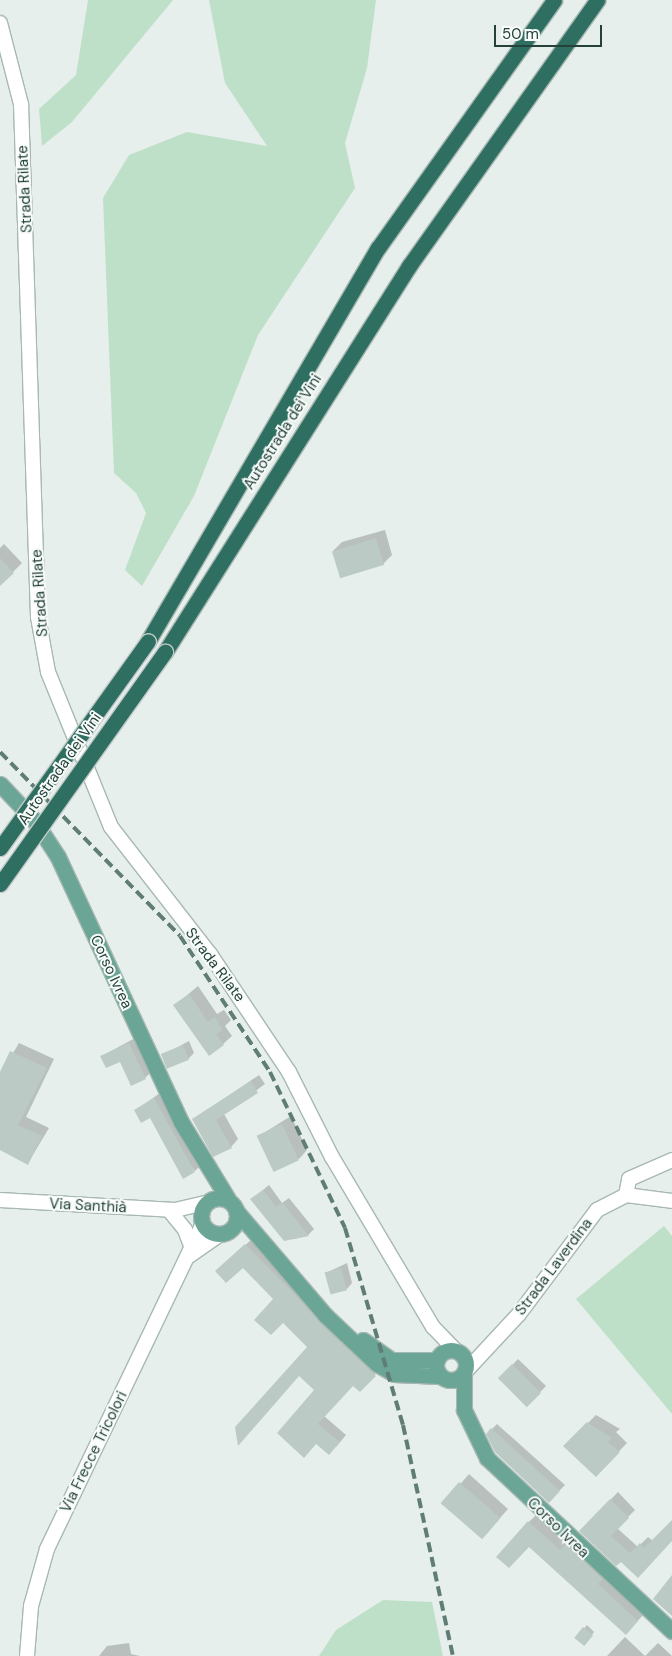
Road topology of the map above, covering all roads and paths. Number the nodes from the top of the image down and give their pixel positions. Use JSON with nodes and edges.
{"nodes":[{"id":1,"x":554,"y":0,"type":"edge"},
{"id":2,"x":597,"y":0,"type":"edge"},
{"id":3,"x":0,"y":23,"type":"edge"},
{"id":4,"x":0,"y":784,"type":"edge"},
{"id":5,"x":0,"y":848,"type":"edge"},
{"id":6,"x":0,"y":884,"type":"edge"},
{"id":7,"x":672,"y":1160,"type":"edge"},
{"id":8,"x":208,"y":1168,"type":"junction"},
{"id":9,"x":626,"y":1195,"type":"junction"},
{"id":10,"x":228,"y":1199,"type":"junction"},
{"id":11,"x":0,"y":1200,"type":"edge"},
{"id":12,"x":208,"y":1201,"type":"junction"},
{"id":13,"x":672,"y":1201,"type":"edge"},
{"id":14,"x":172,"y":1210,"type":"junction"},
{"id":15,"x":238,"y":1213,"type":"junction"},
{"id":16,"x":202,"y":1222,"type":"junction"},
{"id":17,"x":224,"y":1233,"type":"junction"},
{"id":18,"x":263,"y":1242,"type":"junction"},
{"id":19,"x":190,"y":1252,"type":"junction"},
{"id":20,"x":315,"y":1299,"type":"junction"},
{"id":21,"x":433,"y":1327,"type":"junction"},
{"id":22,"x":489,"y":1347,"type":"junction"},
{"id":23,"x":459,"y":1353,"type":"junction"},
{"id":24,"x":438,"y":1358,"type":"junction"},
{"id":25,"x":465,"y":1372,"type":"junction"},
{"id":26,"x":444,"y":1378,"type":"junction"},
{"id":27,"x":464,"y":1410,"type":"junction"},
{"id":28,"x":672,"y":1631,"type":"edge"},
{"id":29,"x":27,"y":1656,"type":"edge"}],
"edges":[{"from":1,"to":5,"type":"highway","name":"Autostrada dei Vini","bridge":true},
{"from":2,"to":6,"type":"highway","name":"Autostrada dei Vini","bridge":true},
{"from":3,"to":21,"type":"street","name":"Strada Rilate"},
{"from":4,"to":8,"type":"main road","name":"Corso Ivrea"},
{"from":7,"to":9,"type":"street","name":"Strada Laverdina"},
{"from":8,"to":10,"type":"main road","name":"Corso Ivrea"},
{"from":8,"to":12,"type":"main road","name":"Corso Ivrea"},
{"from":9,"to":13,"type":"street"},
{"from":9,"to":22,"type":"street","name":"Strada Laverdina"},
{"from":10,"to":12,"type":"main road"},
{"from":10,"to":15,"type":"main road","name":"Corso Ivrea"},
{"from":11,"to":14,"type":"street","name":"Via Santhià"},
{"from":12,"to":14,"type":"street","name":"Via Santhià"},
{"from":12,"to":16,"type":"main road","name":"Corso Ivrea"},
{"from":14,"to":16,"type":"street","name":"Via Santhià"},
{"from":14,"to":19,"type":"street"},
{"from":15,"to":17,"type":"main road"},
{"from":15,"to":18,"type":"main road","name":"Corso Ivrea"},
{"from":16,"to":17,"type":"main road","name":"Corso Ivrea"},
{"from":16,"to":19,"type":"street","name":"Via Frecce Tricolori"},
{"from":17,"to":18,"type":"main road","name":"Corso Ivrea"},
{"from":17,"to":19,"type":"street"},
{"from":18,"to":20,"type":"main road","name":"Corso Ivrea"},
{"from":19,"to":29,"type":"street","name":"Via Frecce Tricolori"},
{"from":20,"to":24,"type":"main road","name":"Corso Ivrea"},
{"from":20,"to":26,"type":"main road","name":"Corso Ivrea"},
{"from":21,"to":23,"type":"street","name":"Strada Rilate"},
{"from":21,"to":24,"type":"street","name":"Strada Rilate"},
{"from":22,"to":23,"type":"street"},
{"from":22,"to":25,"type":"street","name":"Strada Laverdina"},
{"from":23,"to":24,"type":"main road","name":"Corso Ivrea"},
{"from":23,"to":25,"type":"main road","name":"Corso Ivrea"},
{"from":24,"to":26,"type":"main road","name":"Corso Ivrea"},
{"from":25,"to":26,"type":"main road","name":"Corso Ivrea"},
{"from":25,"to":27,"type":"main road","name":"Corso Ivrea"},
{"from":26,"to":27,"type":"main road","name":"Corso Ivrea"},
{"from":27,"to":28,"type":"main road","name":"Corso Ivrea"}]}
